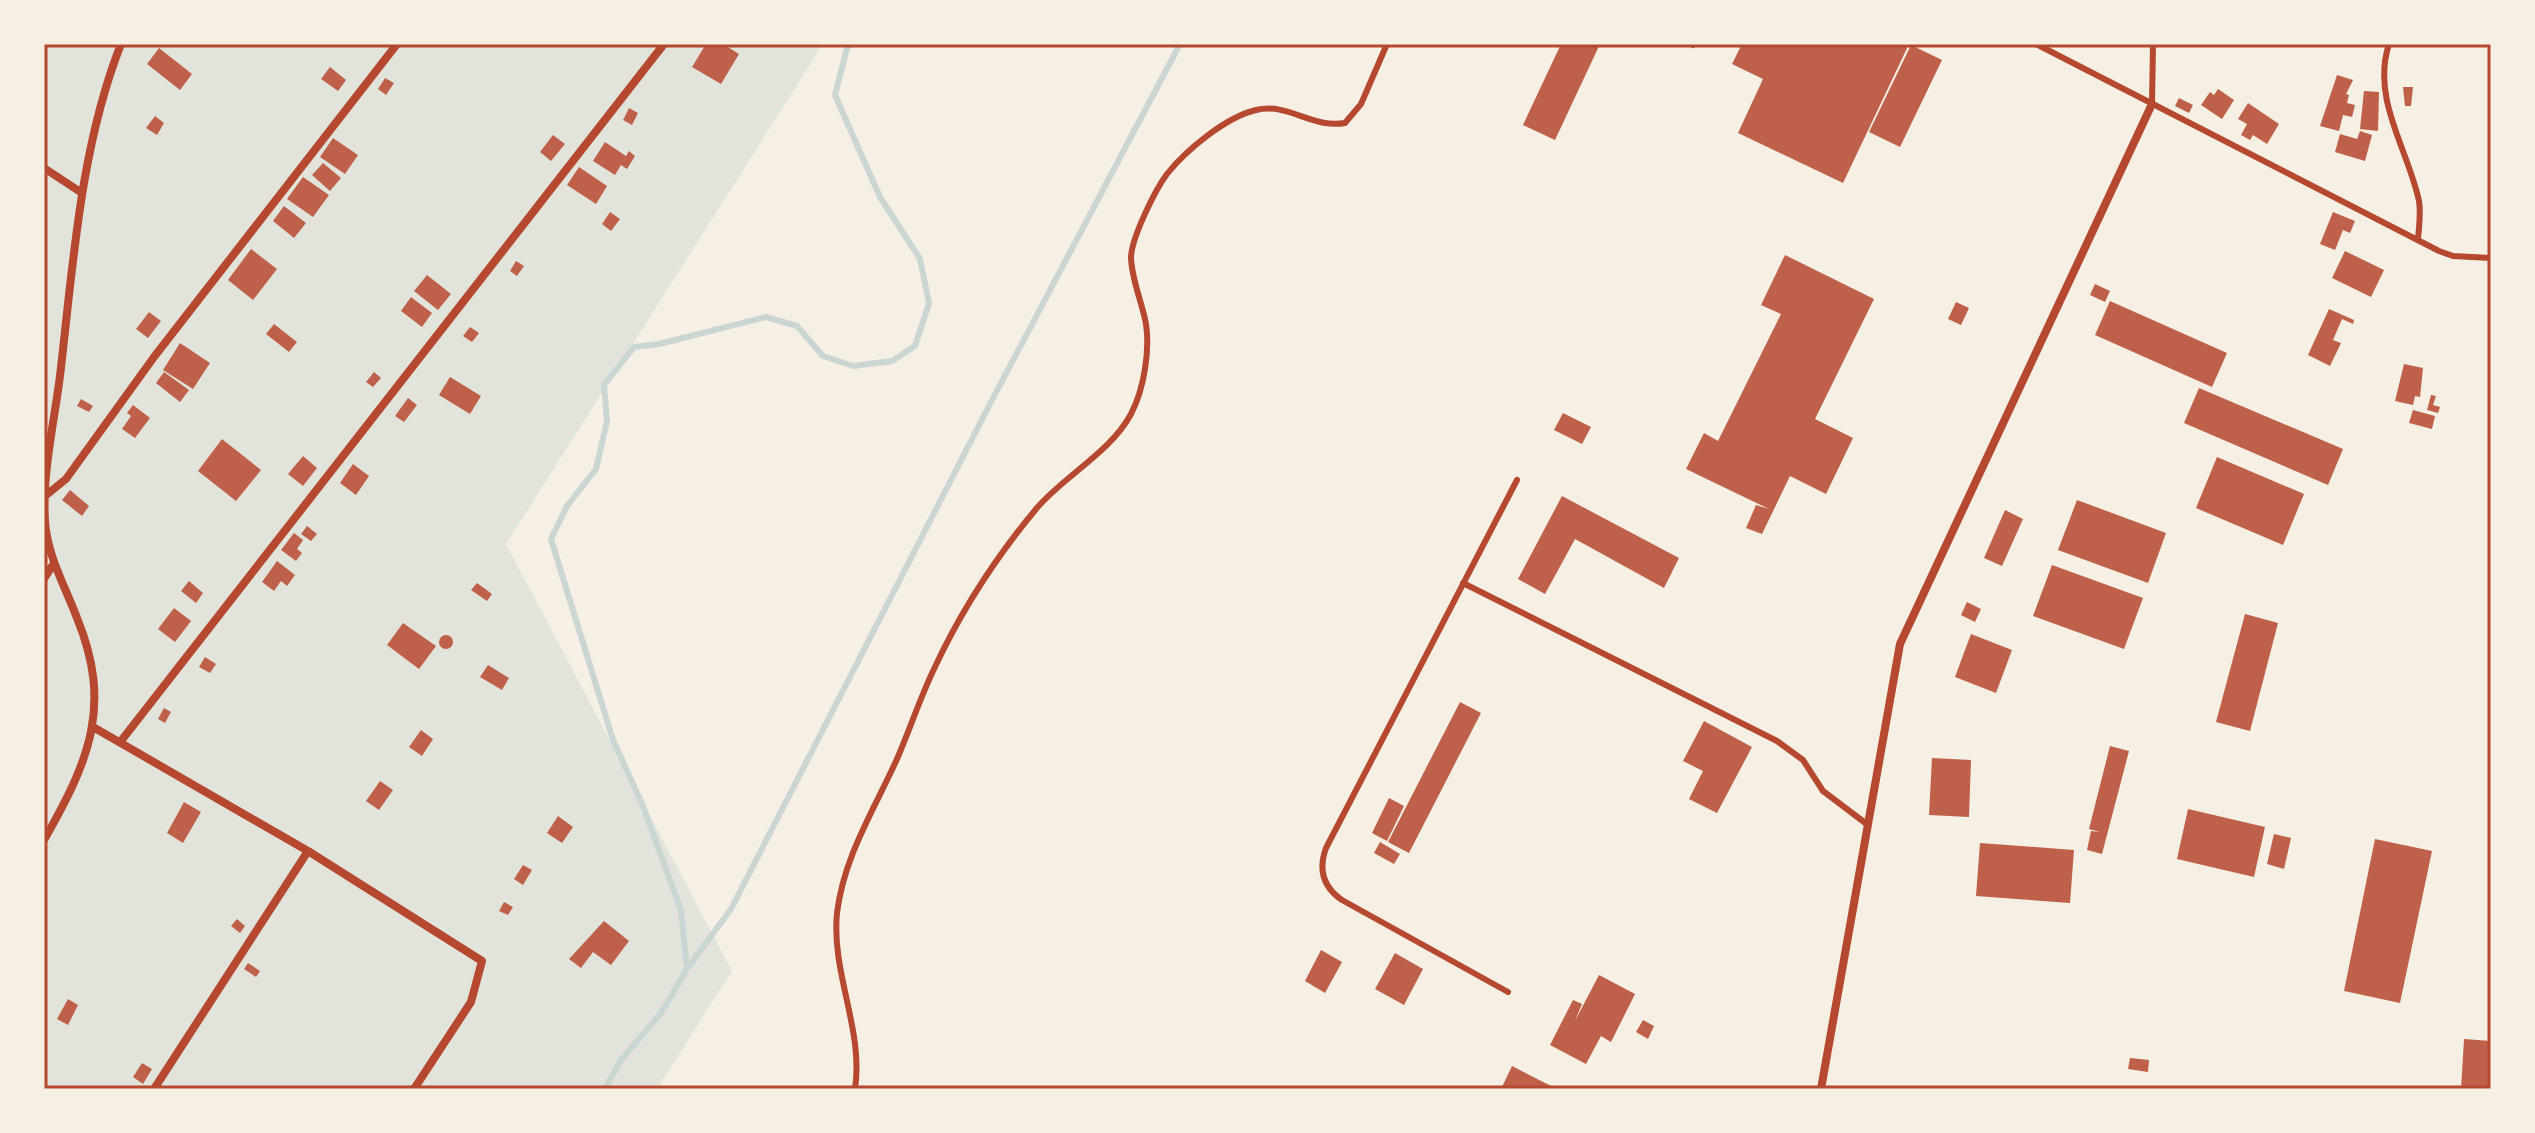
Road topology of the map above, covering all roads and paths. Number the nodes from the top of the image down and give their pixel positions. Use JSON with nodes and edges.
{"nodes":[{"id":1,"x":121,"y":44,"type":"edge"},
{"id":2,"x":397,"y":44,"type":"edge"},
{"id":3,"x":664,"y":44,"type":"edge"},
{"id":4,"x":1387,"y":44,"type":"edge"},
{"id":5,"x":2036,"y":44,"type":"edge"},
{"id":6,"x":2153,"y":44,"type":"edge"},
{"id":7,"x":2389,"y":44,"type":"edge"},
{"id":8,"x":2152,"y":104,"type":"junction"},
{"id":9,"x":44,"y":168,"type":"edge"},
{"id":10,"x":82,"y":193,"type":"junction"},
{"id":11,"x":2418,"y":239,"type":"junction"},
{"id":12,"x":2491,"y":258,"type":"edge"},
{"id":13,"x":1517,"y":480,"type":"dead end"},
{"id":14,"x":45,"y":497,"type":"edge"},
{"id":15,"x":54,"y":563,"type":"junction"},
{"id":16,"x":44,"y":579,"type":"edge"},
{"id":17,"x":1463,"y":583,"type":"junction"},
{"id":18,"x":93,"y":727,"type":"junction"},
{"id":19,"x":121,"y":741,"type":"junction"},
{"id":20,"x":1868,"y":825,"type":"junction"},
{"id":21,"x":44,"y":840,"type":"edge"},
{"id":22,"x":308,"y":851,"type":"junction"},
{"id":23,"x":1508,"y":992,"type":"dead end"},
{"id":24,"x":154,"y":1089,"type":"edge"},
{"id":25,"x":414,"y":1089,"type":"edge"},
{"id":26,"x":855,"y":1089,"type":"edge"},
{"id":27,"x":1821,"y":1089,"type":"edge"}],
"edges":[{"from":1,"to":10,"type":"street"},
{"from":2,"to":14,"type":"street"},
{"from":3,"to":19,"type":"street"},
{"from":4,"to":26,"type":"lane"},
{"from":5,"to":8,"type":"lane"},
{"from":6,"to":8,"type":"lane"},
{"from":7,"to":11,"type":"lane"},
{"from":8,"to":11,"type":"lane"},
{"from":8,"to":20,"type":"street"},
{"from":9,"to":10,"type":"street"},
{"from":10,"to":14,"type":"street"},
{"from":11,"to":12,"type":"lane"},
{"from":13,"to":17,"type":"lane"},
{"from":14,"to":15,"type":"street"},
{"from":15,"to":16,"type":"street"},
{"from":15,"to":18,"type":"street"},
{"from":17,"to":20,"type":"lane"},
{"from":17,"to":23,"type":"lane"},
{"from":18,"to":19,"type":"street"},
{"from":18,"to":21,"type":"street"},
{"from":19,"to":22,"type":"street"},
{"from":20,"to":27,"type":"street"},
{"from":22,"to":24,"type":"street"},
{"from":22,"to":25,"type":"street"}]}
